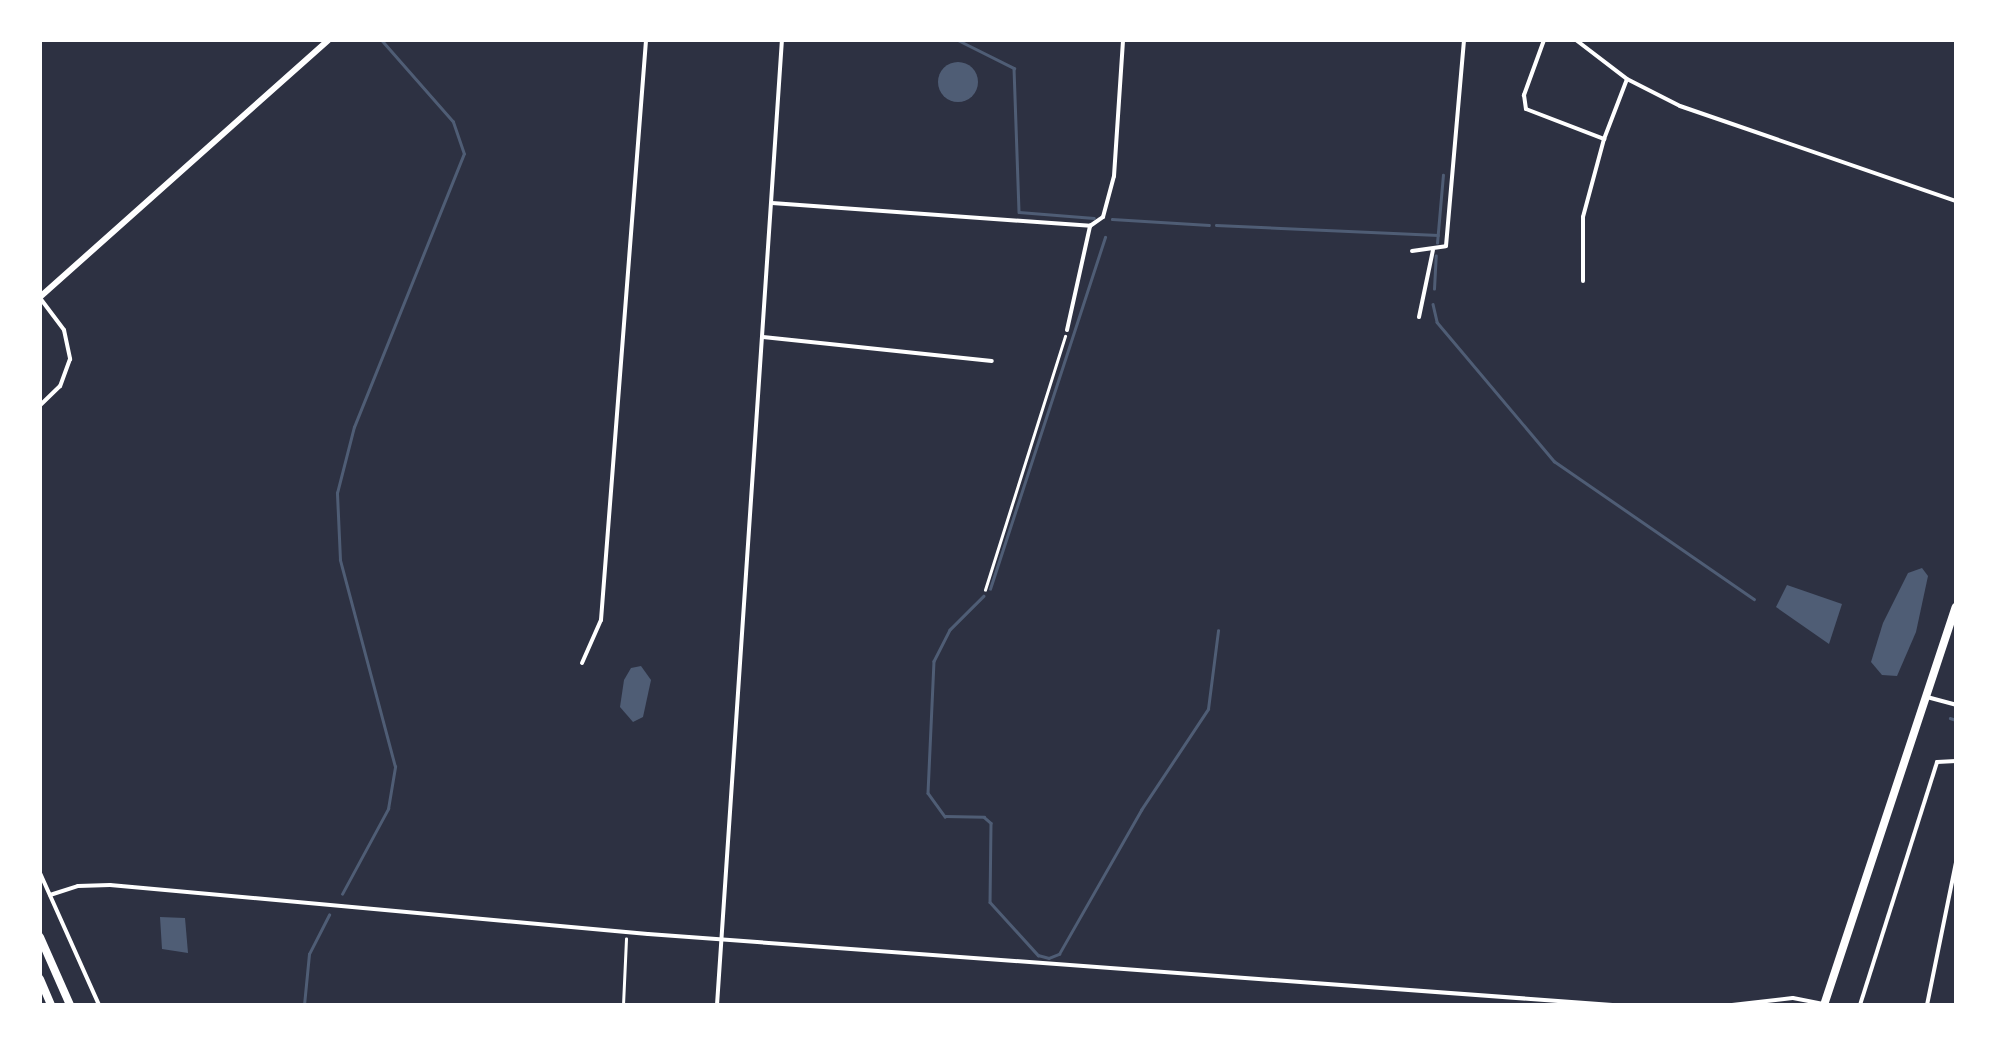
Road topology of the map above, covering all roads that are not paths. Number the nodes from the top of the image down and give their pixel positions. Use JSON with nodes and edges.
{"nodes":[{"id":1,"x":328,"y":40,"type":"edge"},
{"id":2,"x":646,"y":40,"type":"edge"},
{"id":3,"x":782,"y":40,"type":"edge"},
{"id":4,"x":1123,"y":40,"type":"edge"},
{"id":5,"x":1464,"y":40,"type":"edge"},
{"id":6,"x":1544,"y":40,"type":"edge"},
{"id":7,"x":1576,"y":40,"type":"edge"},
{"id":8,"x":1628,"y":79,"type":"junction"},
{"id":9,"x":1604,"y":139,"type":"junction"},
{"id":10,"x":1956,"y":201,"type":"edge"},
{"id":11,"x":772,"y":203,"type":"junction"},
{"id":12,"x":1090,"y":226,"type":"junction"},
{"id":13,"x":1434,"y":250,"type":"junction"},
{"id":14,"x":1412,"y":251,"type":"dead end"},
{"id":15,"x":1583,"y":281,"type":"dead end"},
{"id":16,"x":40,"y":298,"type":"edge"},
{"id":17,"x":1419,"y":317,"type":"dead end"},
{"id":18,"x":1067,"y":330,"type":"road end"},
{"id":19,"x":762,"y":336,"type":"junction"},
{"id":20,"x":992,"y":360,"type":"dead end"},
{"id":21,"x":40,"y":405,"type":"edge"},
{"id":22,"x":1956,"y":607,"type":"edge"},
{"id":23,"x":582,"y":663,"type":"dead end"},
{"id":24,"x":1927,"y":696,"type":"junction"},
{"id":25,"x":1956,"y":705,"type":"edge"},
{"id":26,"x":1956,"y":761,"type":"edge"},
{"id":27,"x":1956,"y":863,"type":"edge"},
{"id":28,"x":40,"y":873,"type":"edge"},
{"id":29,"x":50,"y":895,"type":"junction"},
{"id":30,"x":40,"y":938,"type":"edge"},
{"id":31,"x":721,"y":938,"type":"junction"},
{"id":32,"x":40,"y":979,"type":"edge"},
{"id":33,"x":1824,"y":1004,"type":"edge"},
{"id":34,"x":51,"y":1005,"type":"edge"},
{"id":35,"x":70,"y":1005,"type":"edge"},
{"id":36,"x":99,"y":1005,"type":"edge"},
{"id":37,"x":717,"y":1005,"type":"edge"},
{"id":38,"x":1612,"y":1005,"type":"edge"},
{"id":39,"x":1732,"y":1005,"type":"edge"},
{"id":40,"x":1860,"y":1005,"type":"edge"},
{"id":41,"x":1927,"y":1005,"type":"edge"}],
"edges":[{"from":1,"to":16,"type":"main road"},
{"from":2,"to":23,"type":"street"},
{"from":3,"to":11,"type":"street"},
{"from":4,"to":12,"type":"street"},
{"from":5,"to":13,"type":"street"},
{"from":6,"to":9,"type":"street"},
{"from":7,"to":8,"type":"street"},
{"from":8,"to":9,"type":"street"},
{"from":8,"to":10,"type":"street"},
{"from":9,"to":15,"type":"street"},
{"from":11,"to":12,"type":"street"},
{"from":11,"to":19,"type":"street"},
{"from":12,"to":18,"type":"street"},
{"from":13,"to":14,"type":"street"},
{"from":13,"to":17,"type":"street"},
{"from":16,"to":21,"type":"street"},
{"from":19,"to":20,"type":"street"},
{"from":19,"to":31,"type":"street"},
{"from":22,"to":24,"type":"highway"},
{"from":24,"to":25,"type":"street"},
{"from":24,"to":33,"type":"highway"},
{"from":26,"to":40,"type":"street"},
{"from":27,"to":41,"type":"street"},
{"from":28,"to":29,"type":"street"},
{"from":29,"to":31,"type":"street"},
{"from":29,"to":36,"type":"street"},
{"from":30,"to":35,"type":"highway"},
{"from":31,"to":37,"type":"street"},
{"from":31,"to":38,"type":"street"},
{"from":32,"to":34,"type":"highway"},
{"from":33,"to":39,"type":"street"}]}
